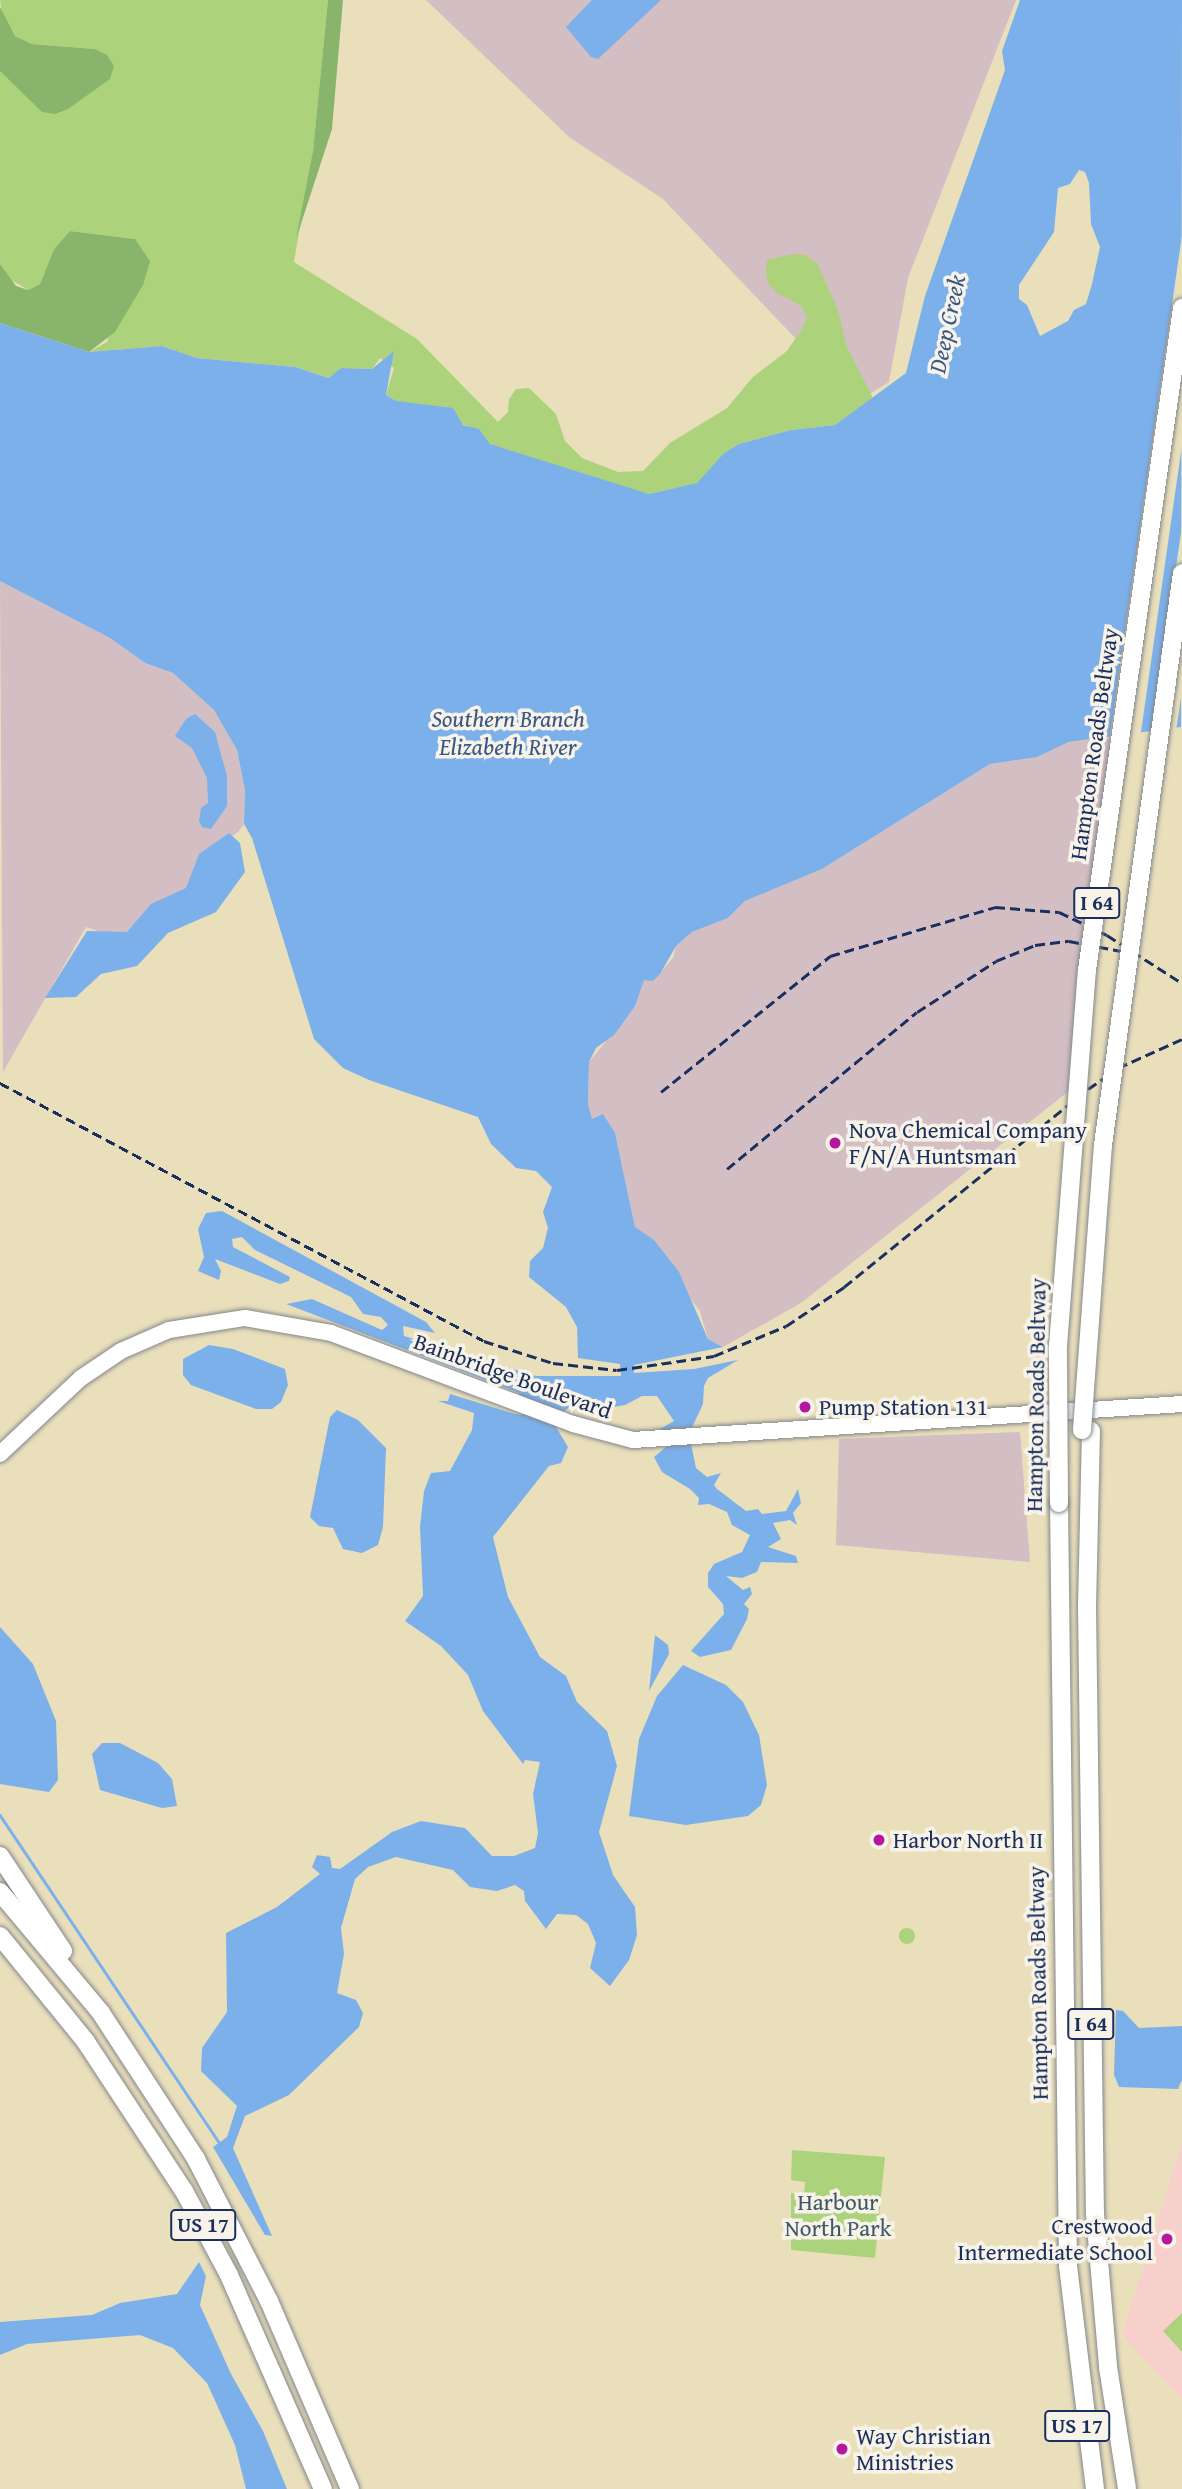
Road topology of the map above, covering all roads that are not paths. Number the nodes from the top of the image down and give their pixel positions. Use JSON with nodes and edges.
{"nodes":[{"id":1,"x":1182,"y":308,"type":"edge"},
{"id":2,"x":1182,"y":387,"type":"edge"},
{"id":3,"x":1182,"y":573,"type":"edge"},
{"id":4,"x":1182,"y":648,"type":"edge"},
{"id":5,"x":1182,"y":1404,"type":"edge"},
{"id":6,"x":33,"y":1424,"type":"junction"},
{"id":7,"x":1086,"y":1430,"type":"junction"},
{"id":8,"x":0,"y":1454,"type":"edge"},
{"id":9,"x":0,"y":1462,"type":"edge"},
{"id":10,"x":1059,"y":1503,"type":"junction"},
{"id":11,"x":0,"y":1856,"type":"edge"},
{"id":12,"x":0,"y":1892,"type":"edge"},
{"id":13,"x":0,"y":1936,"type":"edge"},
{"id":14,"x":0,"y":1950,"type":"edge"},
{"id":15,"x":41,"y":1986,"type":"junction"},
{"id":16,"x":102,"y":2013,"type":"junction"},
{"id":17,"x":1076,"y":2363,"type":"junction"},
{"id":18,"x":1118,"y":2441,"type":"junction"},
{"id":19,"x":323,"y":2489,"type":"edge"},
{"id":20,"x":350,"y":2489,"type":"edge"},
{"id":21,"x":1088,"y":2489,"type":"edge"},
{"id":22,"x":1097,"y":2489,"type":"edge"},
{"id":23,"x":1116,"y":2489,"type":"edge"},
{"id":24,"x":1128,"y":2489,"type":"edge"}],
"edges":[{"from":1,"to":10,"type":"highway","name":"Hampton Roads Beltway","number":"I 64","bridge":true},
{"from":2,"to":10,"type":"highway","bridge":true},
{"from":3,"to":7,"type":"highway","bridge":true},
{"from":4,"to":7,"type":"highway","number":"I 64"},
{"from":5,"to":6,"type":"main road","name":"Bainbridge Boulevard"},
{"from":6,"to":8,"type":"main road","name":"Bainbridge Boulevard"},
{"from":6,"to":9,"type":"main road","name":"Bainbridge Boulevard"},
{"from":7,"to":18,"type":"highway","number":"I 64"},
{"from":10,"to":17,"type":"highway","name":"Hampton Roads Beltway","number":"I 64"},
{"from":11,"to":16,"type":"highway"},
{"from":12,"to":16,"type":"highway","number":"US 17"},
{"from":13,"to":15,"type":"highway","number":"US 17"},
{"from":14,"to":15,"type":"highway"},
{"from":15,"to":19,"type":"highway","number":"US 17"},
{"from":16,"to":20,"type":"highway","number":"US 17"},
{"from":17,"to":21,"type":"highway","number":"US 17"},
{"from":17,"to":22,"type":"highway","name":"Hampton Roads Beltway","number":"I 64"},
{"from":18,"to":23,"type":"highway"},
{"from":18,"to":24,"type":"highway","number":"I 64"}]}
